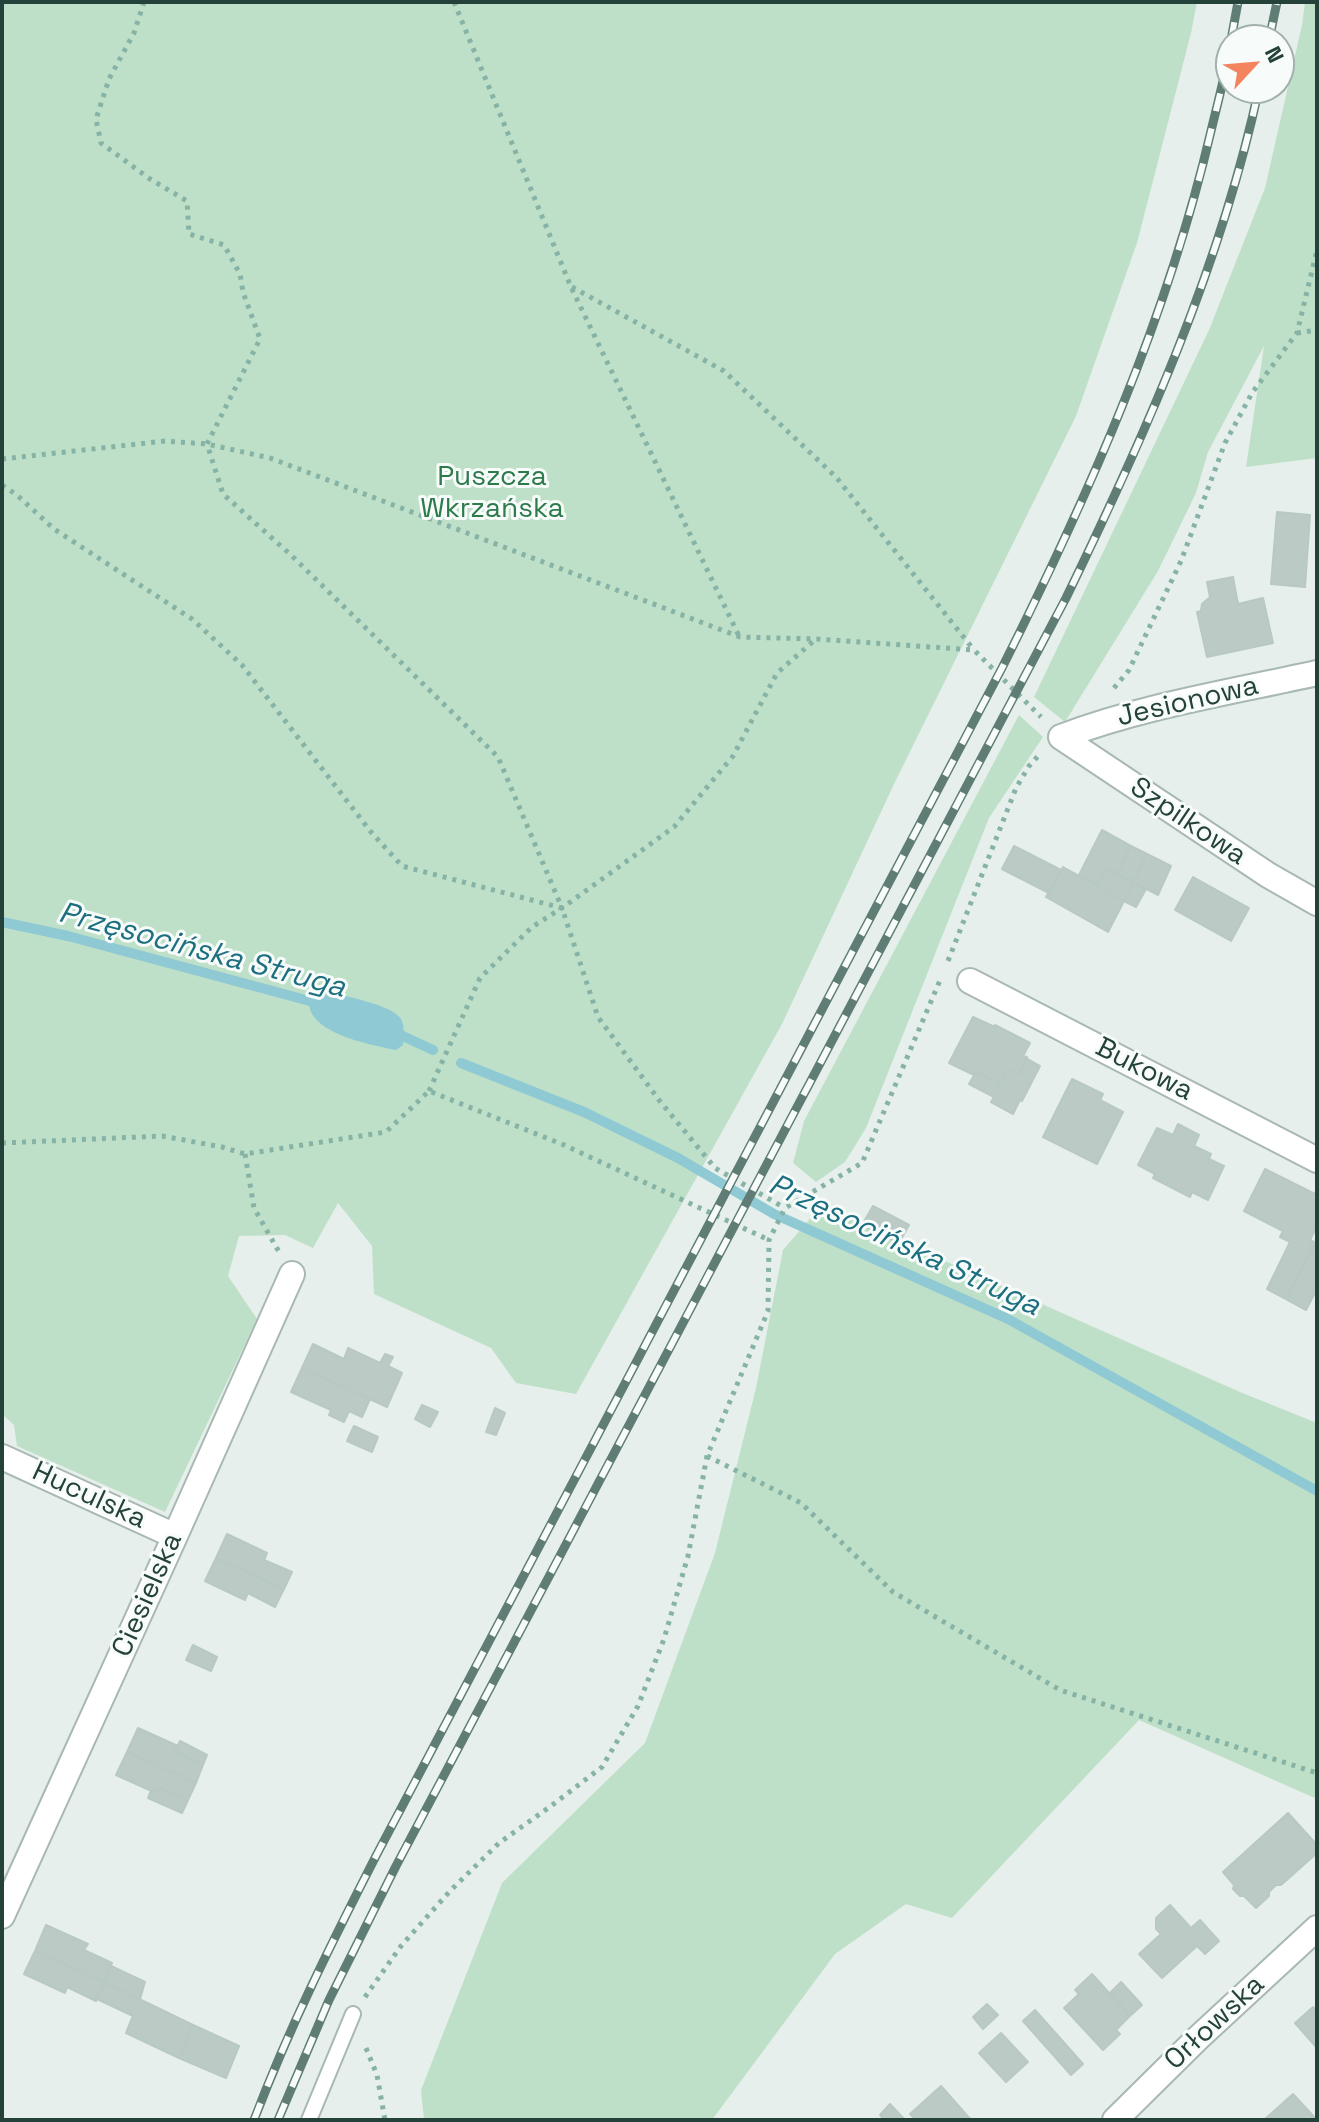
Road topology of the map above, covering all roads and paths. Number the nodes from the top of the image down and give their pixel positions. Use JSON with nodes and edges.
{"nodes":[{"id":1,"x":144,"y":2,"type":"edge"},
{"id":2,"x":454,"y":2,"type":"edge"},
{"id":3,"x":1317,"y":250,"type":"edge"},
{"id":4,"x":571,"y":287,"type":"junction"},
{"id":5,"x":1317,"y":330,"type":"edge"},
{"id":6,"x":1297,"y":333,"type":"junction"},
{"id":7,"x":207,"y":444,"type":"junction"},
{"id":8,"x":2,"y":459,"type":"edge"},
{"id":9,"x":2,"y":485,"type":"edge"},
{"id":10,"x":740,"y":637,"type":"junction"},
{"id":11,"x":817,"y":639,"type":"junction"},
{"id":12,"x":974,"y":650,"type":"junction"},
{"id":13,"x":1317,"y":673,"type":"edge"},
{"id":14,"x":1109,"y":695,"type":"dead end"},
{"id":15,"x":1061,"y":737,"type":"junction"},
{"id":16,"x":1317,"y":903,"type":"edge"},
{"id":17,"x":562,"y":908,"type":"junction"},
{"id":18,"x":947,"y":963,"type":"dead end"},
{"id":19,"x":942,"y":976,"type":"dead end"},
{"id":20,"x":970,"y":981,"type":"dead end"},
{"id":21,"x":429,"y":1091,"type":"junction"},
{"id":22,"x":2,"y":1143,"type":"edge"},
{"id":23,"x":245,"y":1154,"type":"junction"},
{"id":24,"x":1317,"y":1160,"type":"edge"},
{"id":25,"x":784,"y":1211,"type":"junction"},
{"id":26,"x":769,"y":1240,"type":"junction"},
{"id":27,"x":292,"y":1274,"type":"joint"},
{"id":28,"x":707,"y":1456,"type":"junction"},
{"id":29,"x":2,"y":1457,"type":"edge"},
{"id":30,"x":175,"y":1536,"type":"junction"},
{"id":31,"x":1317,"y":1773,"type":"edge"},
{"id":32,"x":2,"y":1916,"type":"edge"},
{"id":33,"x":1317,"y":1928,"type":"edge"},
{"id":34,"x":353,"y":2014,"type":"junction"},
{"id":35,"x":309,"y":2120,"type":"edge"},
{"id":36,"x":385,"y":2120,"type":"edge"},
{"id":37,"x":1115,"y":2120,"type":"edge"}],
"edges":[{"from":1,"to":7,"type":"path"},
{"from":2,"to":4,"type":"path"},
{"from":3,"to":6,"type":"path"},
{"from":4,"to":10,"type":"path"},
{"from":4,"to":12,"type":"path"},
{"from":5,"to":6,"type":"path"},
{"from":6,"to":14,"type":"path"},
{"from":7,"to":8,"type":"path"},
{"from":7,"to":10,"type":"path"},
{"from":7,"to":17,"type":"path"},
{"from":9,"to":17,"type":"path"},
{"from":10,"to":11,"type":"path"},
{"from":11,"to":12,"type":"path"},
{"from":11,"to":17,"type":"path"},
{"from":12,"to":15,"type":"path"},
{"from":13,"to":15,"type":"street","name":"Jesionowa"},
{"from":15,"to":16,"type":"street","name":"Szpilkowa"},
{"from":15,"to":18,"type":"path"},
{"from":17,"to":21,"type":"path"},
{"from":17,"to":25,"type":"path"},
{"from":19,"to":25,"type":"path"},
{"from":20,"to":24,"type":"street","name":"Bukowa"},
{"from":21,"to":23,"type":"path"},
{"from":21,"to":26,"type":"path"},
{"from":22,"to":23,"type":"path"},
{"from":23,"to":27,"type":"path"},
{"from":25,"to":26,"type":"path"},
{"from":26,"to":28,"type":"path"},
{"from":27,"to":30,"type":"street","name":"Ciesielska"},
{"from":28,"to":31,"type":"path"},
{"from":28,"to":34,"type":"path"},
{"from":29,"to":30,"type":"street","name":"Huculska"},
{"from":30,"to":32,"type":"street","name":"Ciesielska"},
{"from":33,"to":37,"type":"street","name":"Orłowska"},
{"from":34,"to":35,"type":"lane"},
{"from":34,"to":36,"type":"path"}]}
